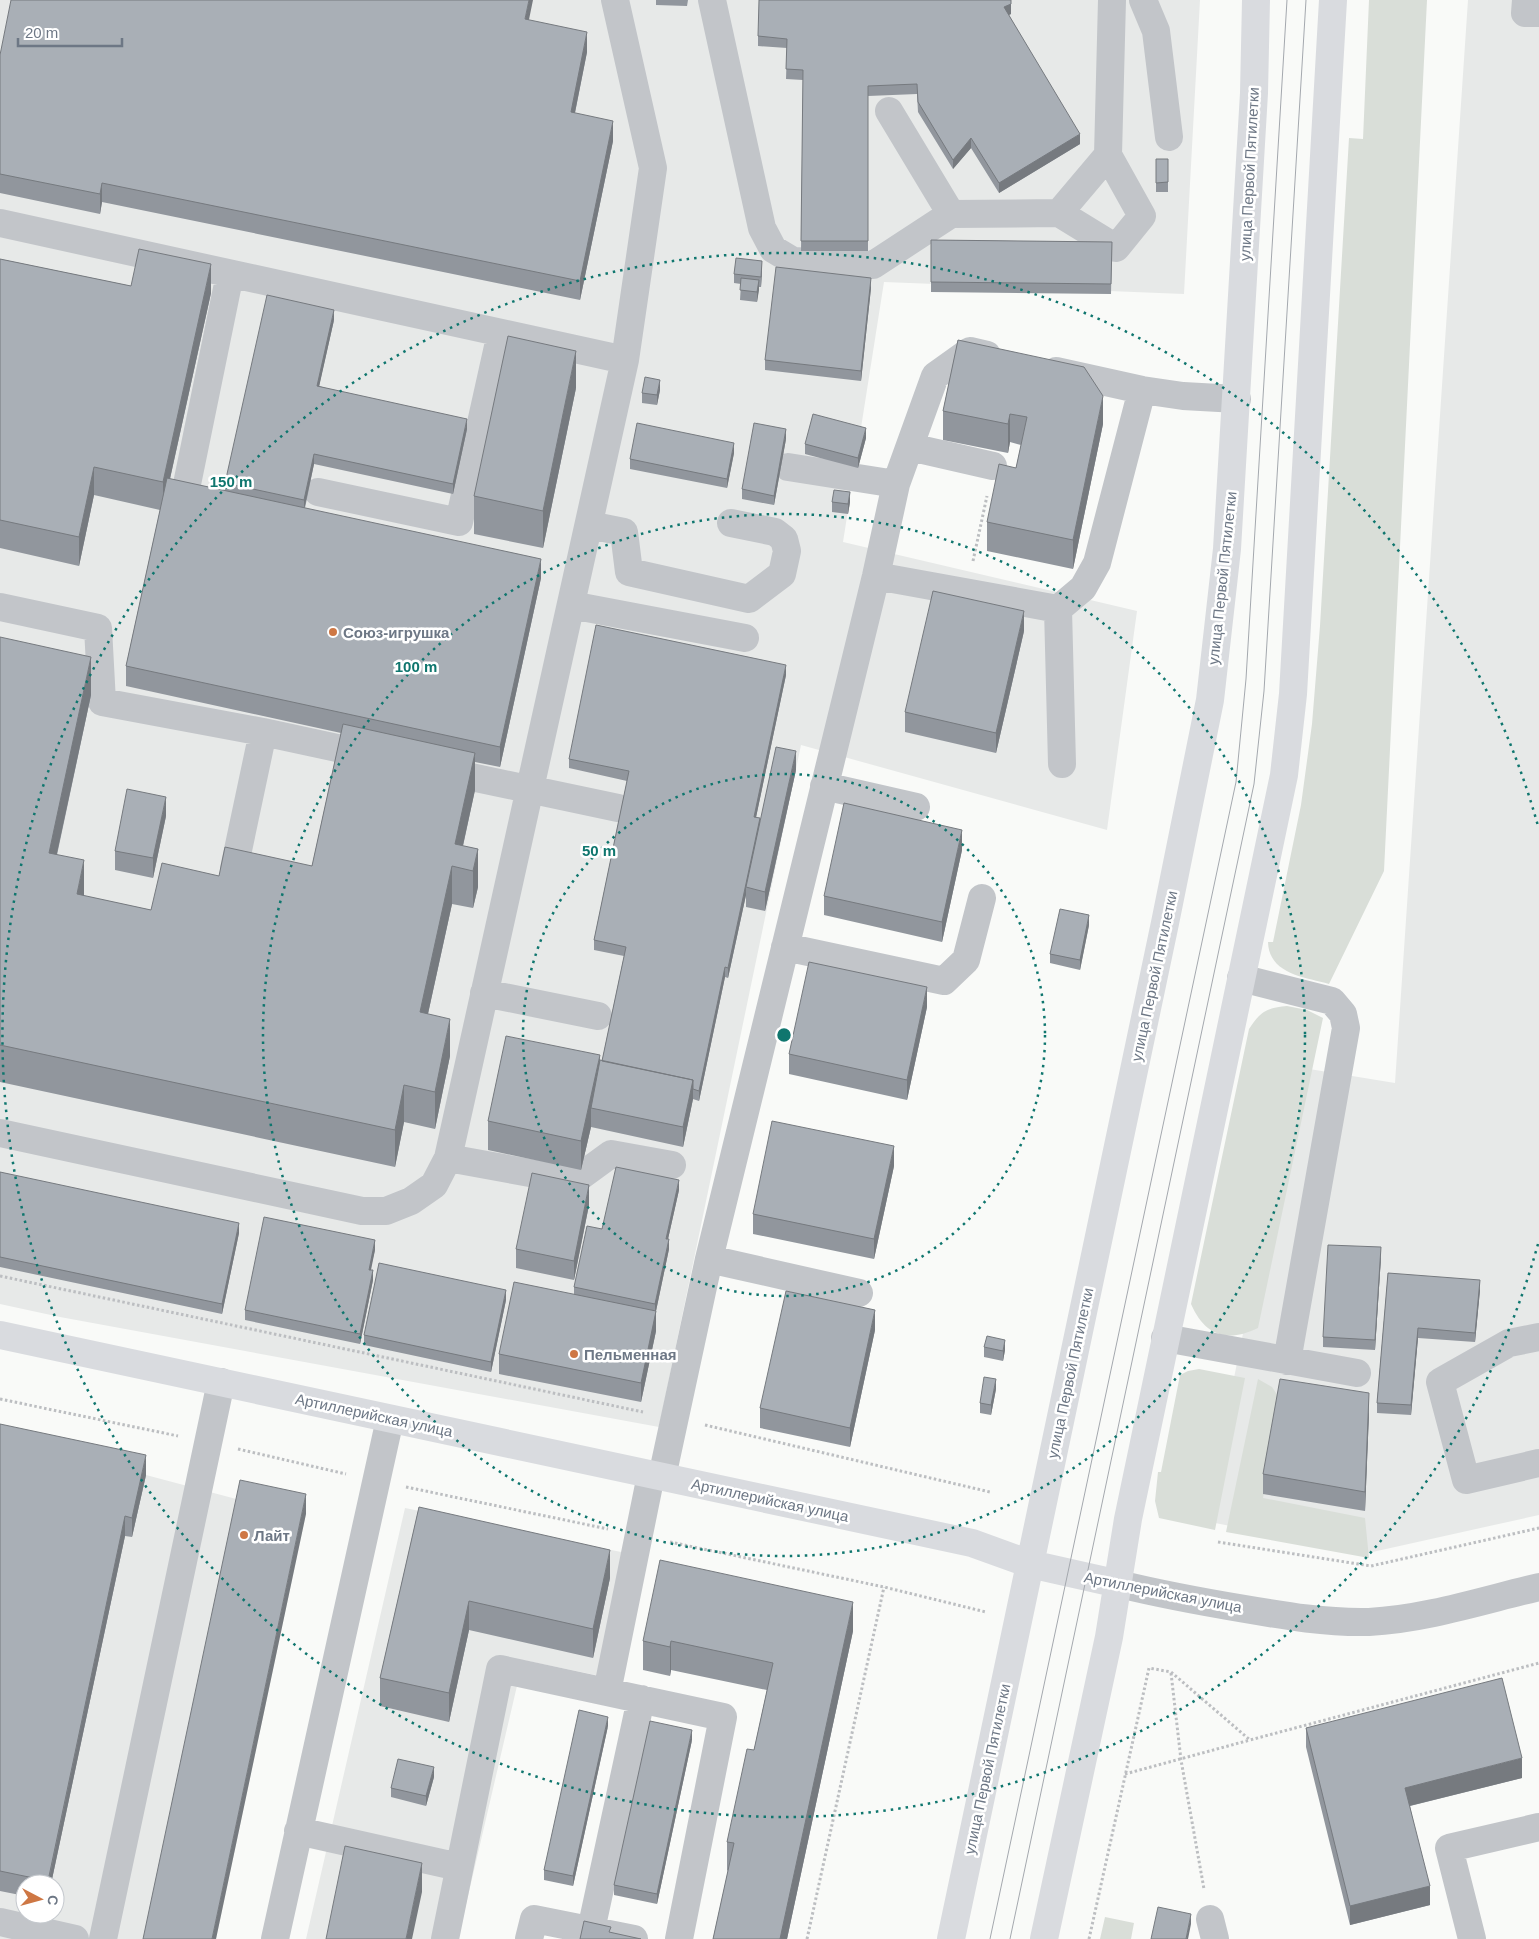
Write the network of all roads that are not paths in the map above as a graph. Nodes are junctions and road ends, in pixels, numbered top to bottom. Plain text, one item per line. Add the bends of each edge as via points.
1 (615, 0) edge
2 (712, 0) edge
3 (1112, 0) edge
4 (1143, 0) edge
5 (1256, 0) edge
6 (1332, 0) edge
7 (1526, 0) edge
8 (1539, 13) edge
9 (889, 111) dead end
10 (1169, 137) dead end
11 (1108, 155) junction
12 (1059, 213) junction
13 (951, 214) junction
14 (0, 222) edge
15 (230, 274) junction
16 (501, 333) junction
17 (625, 360) junction
18 (1008, 360) edge
19 (1037, 366) edge
20 (1142, 390) junction
21 (1237, 399) junction
22 (910, 447) junction
23 (993, 466) road end
24 (788, 467) dead end
25 (896, 484) junction
26 (186, 489) edge
27 (318, 492) dead end
28 (731, 522) dead end
29 (589, 525) junction
30 (876, 576) junction
31 (571, 605) junction
32 (0, 607) edge
33 (1058, 609) junction
34 (745, 638) dead end
35 (263, 732) junction
36 (1062, 764) dead end
37 (824, 786) junction
38 (531, 790) junction
39 (916, 807) dead end
40 (618, 808) dead end
41 (234, 869) edge
42 (982, 898) dead end
43 (785, 946) junction
44 (1241, 978) junction
45 (484, 993) junction
46 (598, 1016) dead end
47 (0, 1133) edge
48 (448, 1158) junction
49 (672, 1166) dead end
50 (709, 1259) junction
51 (859, 1293) dead end
52 (0, 1336) edge
53 (1539, 1337) edge
54 (1165, 1338) junction
55 (1287, 1362) junction
56 (1357, 1373) dead end
57 (221, 1382) junction
58 (390, 1419) junction
59 (1539, 1463) edge
60 (657, 1476) junction
61 (1030, 1564) junction
62 (1119, 1584) junction
63 (1539, 1586) edge
64 (606, 1692) junction
65 (641, 1699) junction
66 (1539, 1827) edge
67 (298, 1831) junction
68 (459, 1867) junction
69 (0, 1922) edge
70 (591, 1930) junction
71 (75, 1939) edge
72 (103, 1939) edge
73 (275, 1939) edge
74 (445, 1939) edge
75 (528, 1939) edge
76 (634, 1939) edge
77 (679, 1939) edge
78 (951, 1939) edge
79 (1044, 1939) edge
80 (1472, 1939) edge

1 - 17 street via 654,168
2 - 13 street via 762,228 773,249 793,260 873,265
3 - 11 street
4 - 10 street via 1156,31
5 - 21 main road, улица Первой Пятилетки
6 - 44 main road via 1289,735 1276,814
7 - 8 street via 1525,13
9 - 13 street
11 - 12 street
11 - 12 street via 1142,216 1116,248
12 - 13 street
14 - 15 street
15 - 16 street
15 - 26 street
16 - 17 street
16 - 27 street via 459,522
17 - 29 street
18 - 22 street via 970,351 934,376
19 - 20 street
20 - 21 street
20 - 33 street via 1097,563 1083,588
21 - 61 main road, улица Первой Пятилетки via 1227,549 1210,700
22 - 23 street
22 - 25 street
24 - 25 street
25 - 30 street
28 - 29 street via 775,532 784,539 787,550 782,574 749,599 629,572 624,532
29 - 31 street
30 - 33 street
30 - 37 street
31 - 34 street
31 - 38 street
32 - 35 street via 98,628 102,702
33 - 36 street
35 - 38 street
35 - 41 street
37 - 39 street
37 - 43 street
38 - 40 street
38 - 45 street
42 - 43 street via 966,960 944,981
43 - 50 street
44 - 54 main road
44 - 55 street via 1332,1001 1342,1014 1346,1028
45 - 46 street
45 - 48 street
47 - 48 street via 362,1211 386,1211 411,1201 434,1185
48 - 49 street via 574,1181 611,1154
50 - 51 street
50 - 60 street via 674,1418
52 - 57 main road, Артиллерийская улица
53 - 59 street via 1509,1343 1440,1382 1466,1480
54 - 55 street
54 - 62 main road via 1128,1519
55 - 56 street
57 - 58 main road, Артиллерийская улица
57 - 72 street
58 - 60 main road, Артиллерийская улица
58 - 67 street
60 - 61 main road, Артиллерийская улица via 972,1544
60 - 64 street via 638,1536
61 - 62 main road, Артиллерийская улица
61 - 78 main road, улица Первой Пятилетки
62 - 63 street, Артиллерийская улица via 1289,1617 1343,1622 1404,1618
62 - 79 main road
64 - 65 street
64 - 68 street via 500,1669
65 - 70 street
65 - 77 street via 723,1717
66 - 80 street via 1449,1848
67 - 68 street
67 - 73 street
68 - 74 street
69 - 71 street
70 - 75 street via 534,1919
70 - 76 street

